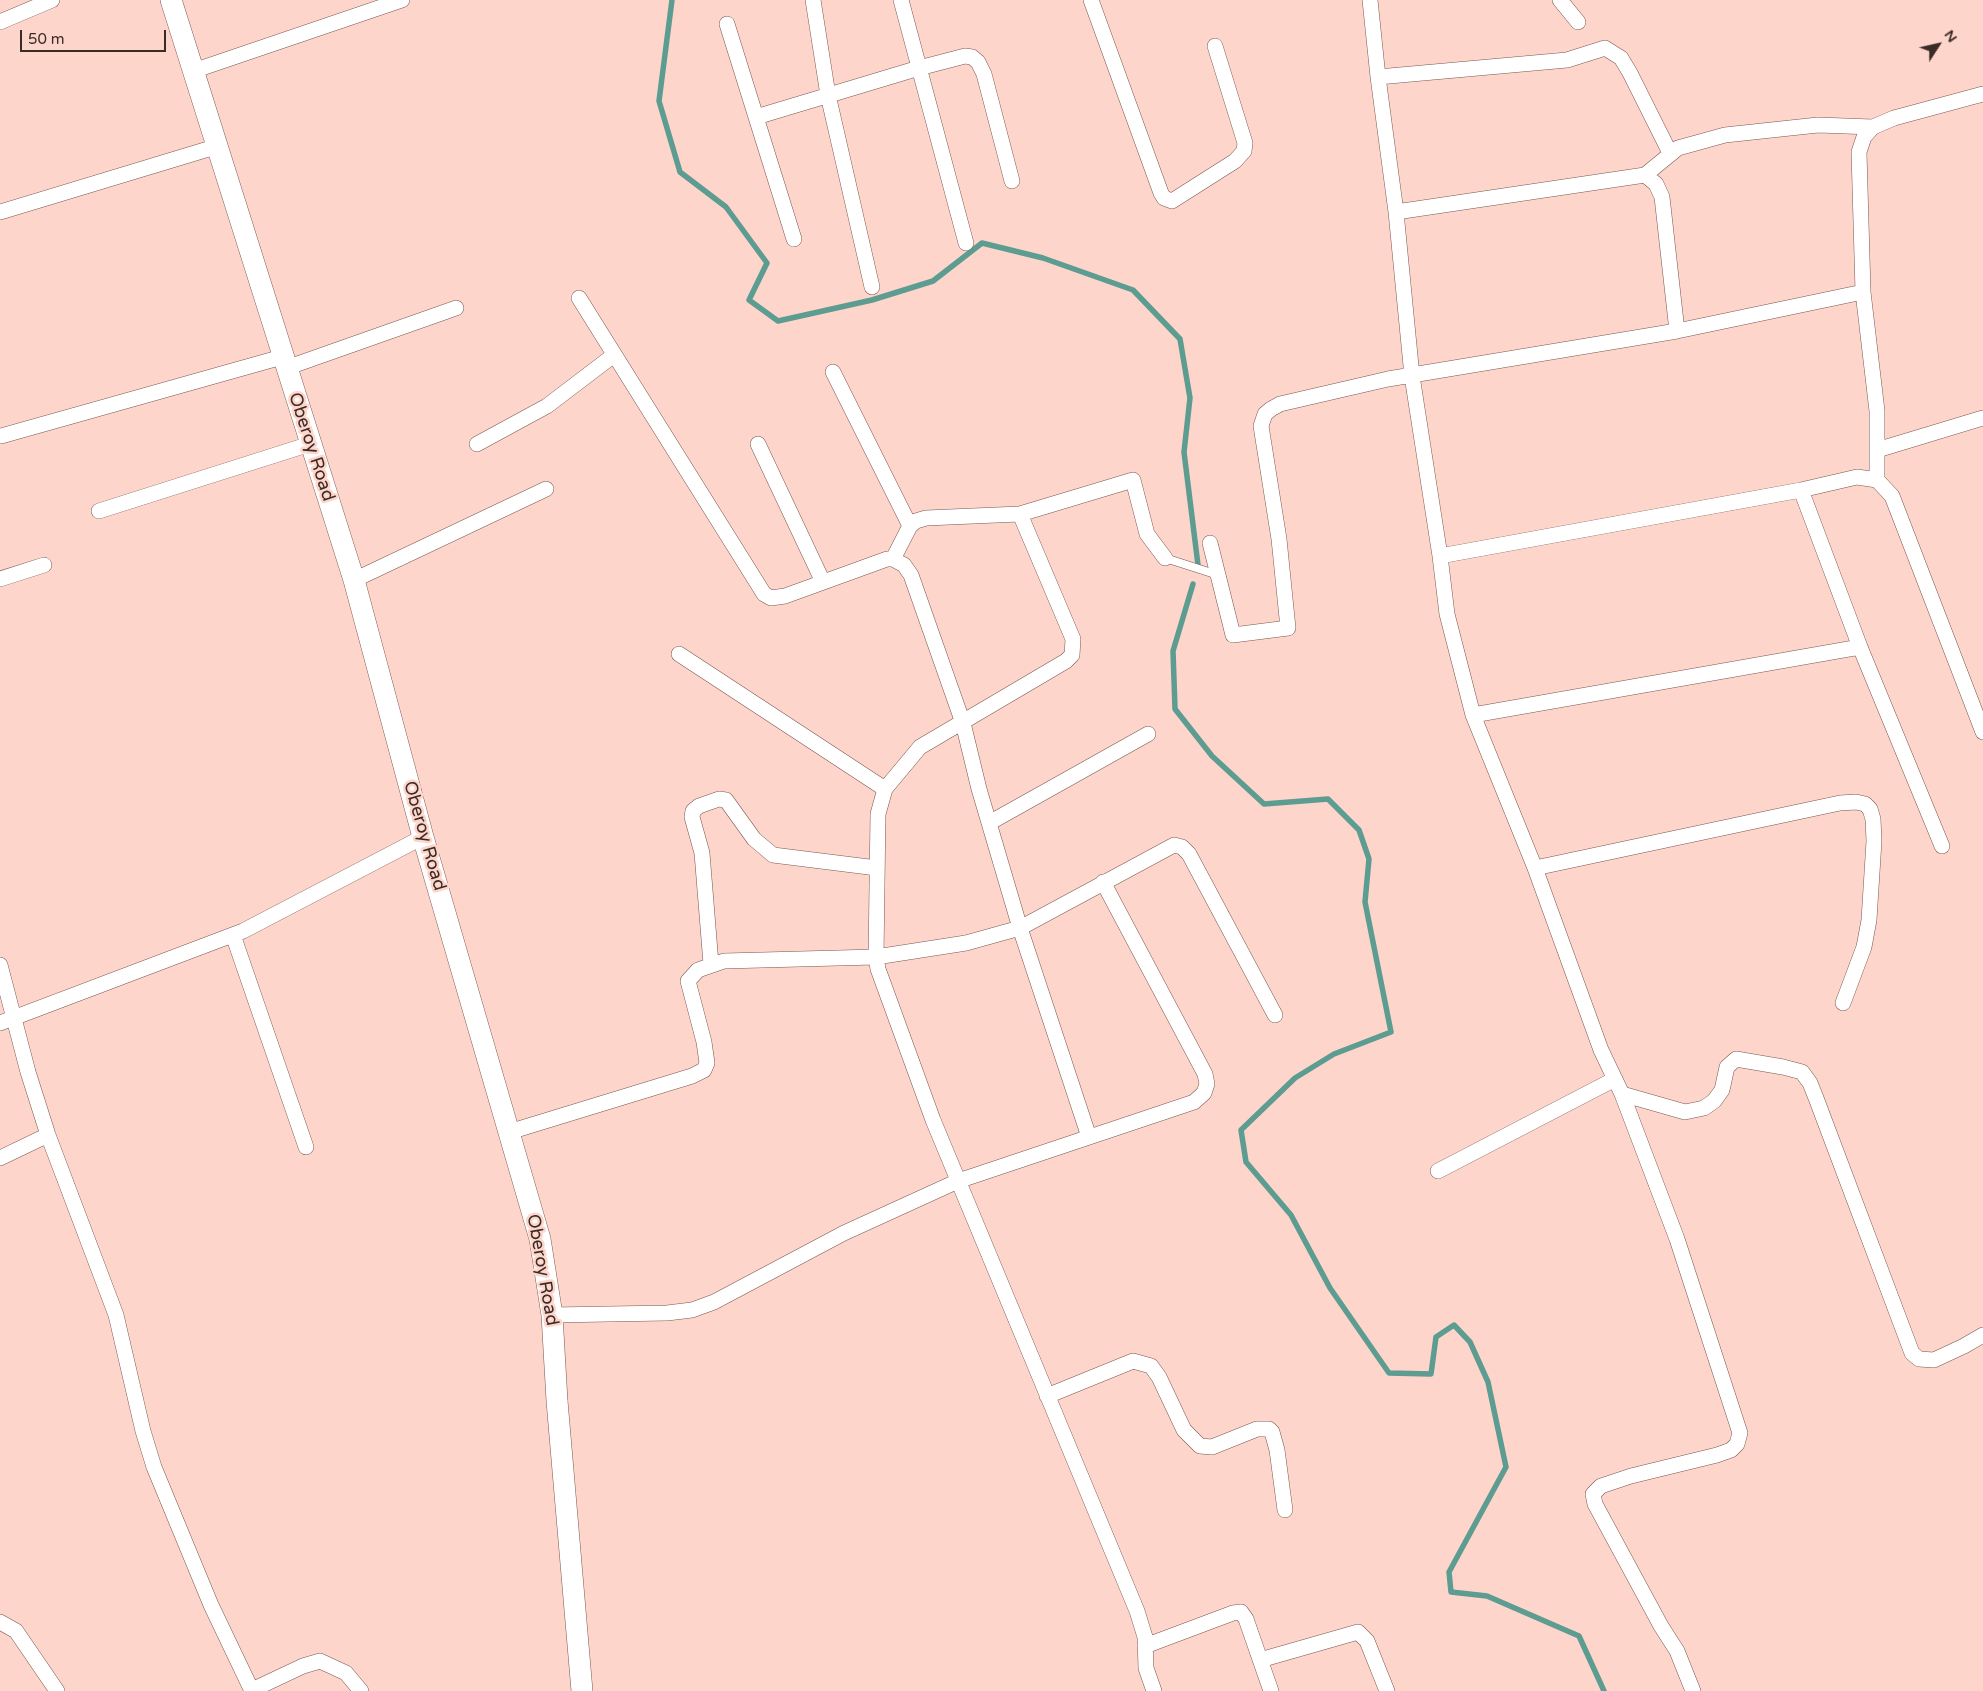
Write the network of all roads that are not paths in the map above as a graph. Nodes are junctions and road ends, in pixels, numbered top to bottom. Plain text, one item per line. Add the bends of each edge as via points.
1 (52, 0) edge
2 (171, 0) edge
3 (402, 0) edge
4 (813, 0) edge
5 (901, 0) edge
6 (1091, 0) edge
7 (1370, 0) edge
8 (1560, 0) edge
9 (0, 22) edge
10 (1578, 22) dead end
11 (727, 24) dead end
12 (1215, 46) dead end
13 (919, 68) junction
14 (193, 70) junction
15 (1378, 77) junction
16 (1983, 94) edge
17 (828, 95) junction
18 (756, 117) junction
19 (1873, 128) junction
20 (215, 147) junction
21 (1670, 153) junction
22 (1645, 175) junction
23 (1012, 181) dead end
24 (0, 212) edge
25 (1396, 212) junction
26 (794, 239) dead end
27 (966, 243) dead end
28 (872, 287) dead end
29 (1862, 292) junction
30 (579, 298) dead end
31 (456, 308) dead end
32 (1677, 331) junction
33 (614, 355) junction
34 (284, 362) junction
35 (833, 372) dead end
36 (1412, 376) junction
37 (1983, 418) edge
38 (1, 436) edge
39 (310, 444) junction
40 (477, 444) dead end
41 (758, 444) dead end
42 (1877, 450) junction
43 (1878, 480) junction
44 (546, 489) dead end
45 (1801, 490) junction
46 (99, 511) dead end
47 (1020, 514) junction
48 (910, 526) junction
49 (1210, 543) dead end
50 (1440, 556) junction
51 (1165, 558) joint
52 (894, 560) junction
53 (44, 564) dead end
54 (1218, 575) junction
55 (0, 579) edge
56 (354, 580) junction
57 (823, 582) junction
58 (1860, 647) junction
59 (679, 654) dead end
60 (1473, 714) junction
61 (963, 723) junction
62 (1983, 732) edge
63 (1148, 734) dead end
64 (885, 789) junction
65 (989, 823) junction
66 (423, 837) junction
67 (1942, 846) dead end
68 (877, 868) junction
69 (1535, 868) junction
70 (1103, 882) junction
71 (1020, 928) junction
72 (233, 935) junction
73 (876, 957) junction
74 (711, 964) junction
75 (0, 965) edge
76 (1844, 1003) dead end
77 (1275, 1015) dead end
78 (7, 1021) edge
79 (1614, 1079) junction
80 (1622, 1094) junction
81 (509, 1132) junction
82 (48, 1135) junction
83 (1089, 1137) junction
84 (306, 1147) dead end
85 (0, 1158) edge
86 (1438, 1171) dead end
87 (958, 1181) junction
88 (552, 1315) junction
89 (1983, 1335) edge
90 (1047, 1396) junction
91 (1284, 1510) dead end
92 (0, 1622) edge
93 (1145, 1646) junction
94 (1260, 1660) junction
95 (252, 1690) edge
96 (57, 1691) edge
97 (361, 1691) edge
98 (582, 1691) edge
99 (1154, 1691) edge
100 (1271, 1691) edge
101 (1387, 1691) edge
102 (1693, 1691) edge

1 - 9 street
2 - 14 street, Oberoy Road
3 - 14 street
4 - 17 street
5 - 13 street
6 - 12 street via 1161,193 1172,201 1235,161 1244,151 1245,143
7 - 15 street
8 - 10 street
11 - 18 street
13 - 17 street
13 - 23 street via 965,56 978,62
13 - 27 street
14 - 20 street, Oberoy Road
15 - 21 street via 1566,60 1605,48 1621,58 1626,66
15 - 25 street
16 - 19 street via 1894,118
17 - 18 street
17 - 28 street
18 - 26 street
19 - 21 street via 1818,125 1772,128 1725,135
19 - 29 street via 1864,138 1859,152
20 - 24 street
20 - 34 street, Oberoy Road
21 - 22 street
22 - 25 street
22 - 32 street via 1656,184 1662,197
25 - 36 street
29 - 32 street
29 - 42 street via 1877,412
30 - 33 street
31 - 34 street
32 - 36 street
33 - 40 street via 547,406
33 - 57 street via 764,594 770,598 784,596
34 - 38 street
34 - 39 street, Oberoy Road
35 - 48 street
36 - 50 street
36 - 54 street via 1280,404 1265,414 1262,426 1288,628 1233,635
37 - 42 street
39 - 46 street
39 - 56 street, Oberoy Road
41 - 57 street
42 - 43 street
43 - 45 street via 1857,477
43 - 62 street via 1892,496
44 - 56 street
45 - 50 street
45 - 58 street
47 - 48 street via 926,518
47 - 51 street via 1133,480 1147,534
47 - 61 street via 1073,639 1072,655
48 - 52 street
49 - 54 street
50 - 60 street via 1447,614
51 - 54 lane
52 - 57 street via 887,559
52 - 61 street via 911,575
53 - 55 street
56 - 66 street, Oberoy Road
58 - 60 street
58 - 67 street
59 - 64 street
60 - 69 street
61 - 64 street via 920,747
61 - 65 street
63 - 65 street
64 - 68 street via 878,814
65 - 71 street
66 - 72 street
66 - 81 street, Oberoy Road
68 - 73 street
68 - 74 street via 773,855 754,839 726,800 699,806 692,817 702,853
69 - 76 street via 1840,804 1864,804 1870,809 1874,834 1869,920 1864,947
69 - 79 street
70 - 71 street
70 - 77 street via 1162,850 1174,845 1182,847 1189,854
70 - 83 street via 1205,1074 1207,1084 1204,1093 1194,1102
71 - 73 street via 966,943
71 - 83 street
72 - 78 street
72 - 84 street
73 - 74 street
73 - 87 street
74 - 81 street via 698,970 688,981 704,1042 707,1064 704,1070
75 - 78 street
78 - 82 street via 28,1072
79 - 80 street
79 - 86 street
80 - 89 street via 1685,1112 1704,1108 1714,1101 1722,1090 1727,1067 1736,1059 1802,1072 1816,1098 1912,1353 1919,1359 1934,1360
80 - 102 street via 1677,1239 1740,1433 1737,1444 1724,1453 1631,1476 1601,1486 1593,1494 1595,1504 1677,1651
81 - 88 street, Oberoy Road via 540,1239
82 - 85 street
82 - 95 street via 116,1315 154,1467 211,1604
83 - 87 street
87 - 88 street via 844,1233 714,1302 692,1310
87 - 90 street
88 - 98 street, Oberoy Road
90 - 91 street via 1132,1361 1151,1366 1160,1377 1184,1430 1200,1446 1212,1447 1257,1429 1272,1432
90 - 93 street via 1143,1626
92 - 96 street via 16,1631
93 - 94 street via 1241,1612
93 - 99 street via 1146,1668
94 - 100 street
94 - 101 street via 1358,1632 1369,1646
95 - 97 street via 320,1661 346,1673

